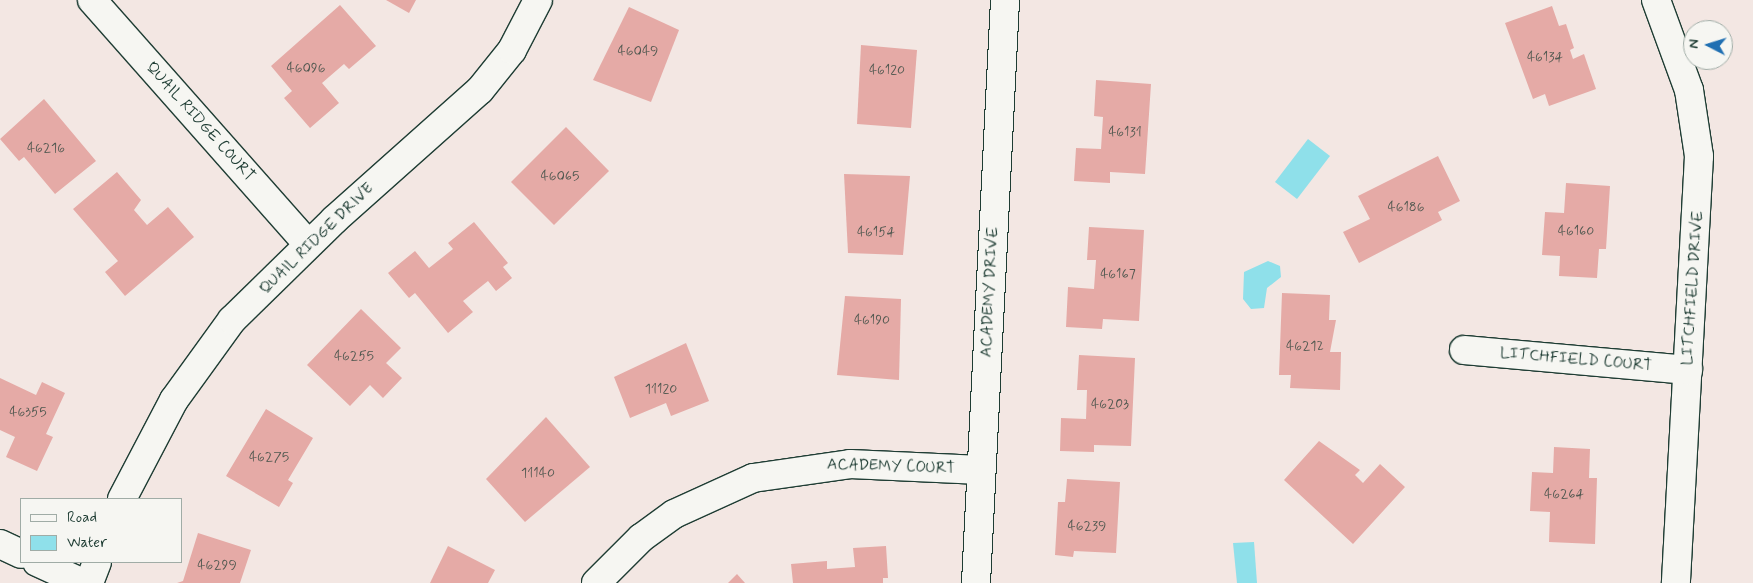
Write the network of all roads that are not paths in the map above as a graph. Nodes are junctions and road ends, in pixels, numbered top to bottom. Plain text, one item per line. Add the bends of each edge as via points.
1 (92, 0) edge
2 (538, 0) edge
3 (1004, 0) edge
4 (1656, 0) edge
5 (308, 244) junction
6 (1464, 350) dead end
7 (1688, 370) junction
8 (981, 470) junction
9 (122, 498) edge
10 (0, 544) edge
11 (20, 554) edge
12 (39, 563) edge
13 (97, 563) edge
14 (83, 583) edge
15 (89, 583) edge
16 (596, 583) edge
17 (976, 583) edge
18 (1676, 583) edge

1 - 5 street, QUAIL RIDGE COURT
2 - 5 street, QUAIL RIDGE DRIVE via 512,50 480,90
3 - 8 street, ACADEMY DRIVE
4 - 7 street, LITCHFIELD DRIVE via 1689,90 1699,156
5 - 9 street, QUAIL RIDGE DRIVE via 232,320 202,359 149,442
6 - 7 street, LITCHFIELD COURT
7 - 18 street, LITCHFIELD DRIVE
8 - 16 street, ACADEMY COURT via 850,464 753,478 674,514 641,538
8 - 17 street, ACADEMY DRIVE
10 - 11 street
12 - 14 street
13 - 15 street

